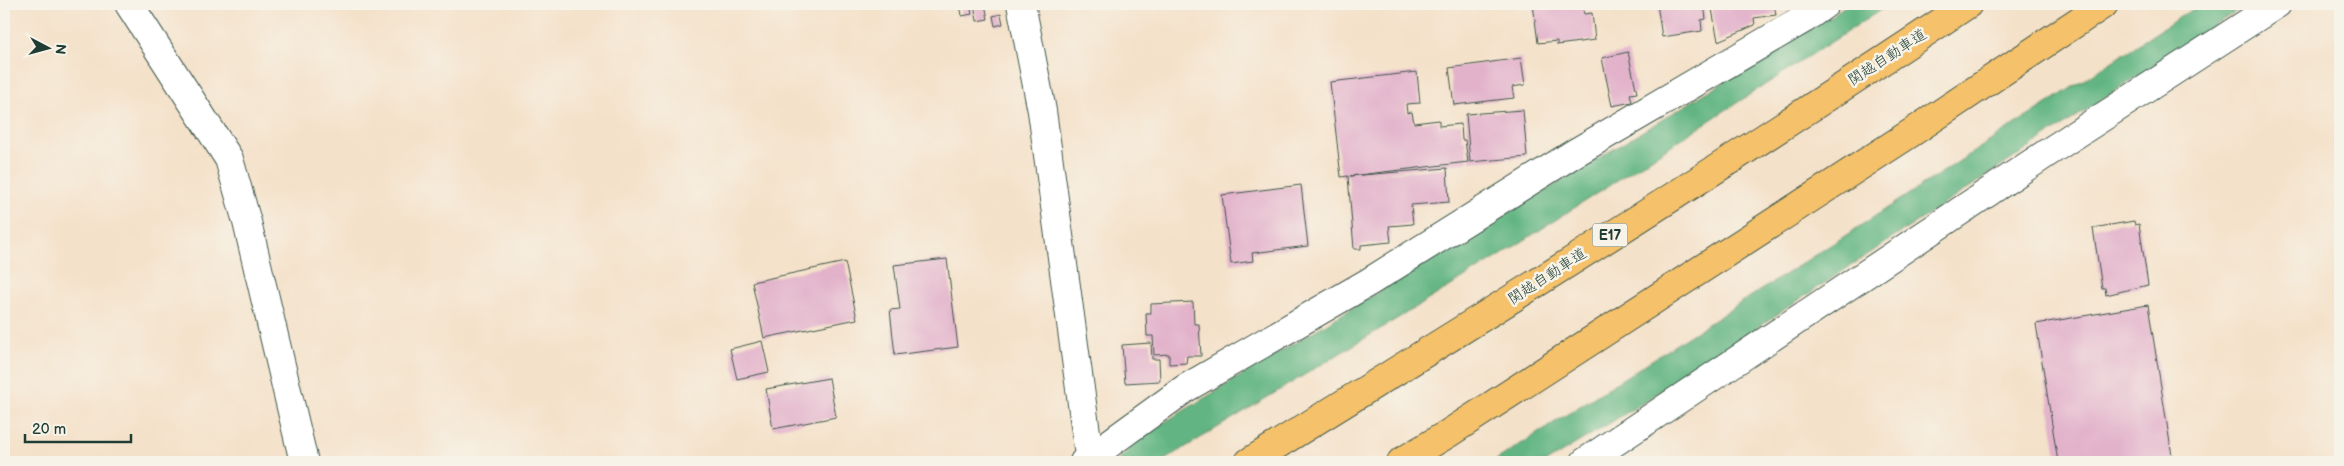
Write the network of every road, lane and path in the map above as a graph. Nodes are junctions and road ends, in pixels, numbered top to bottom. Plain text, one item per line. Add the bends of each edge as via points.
1 (129, 4) edge
2 (1021, 4) edge
3 (1825, 4) edge
4 (1968, 4) edge
5 (2104, 4) edge
6 (2277, 4) edge
7 (1088, 461) edge
8 (304, 462) edge
9 (1249, 462) edge
10 (1401, 462) edge
11 (1584, 462) edge

1 - 8 street via 229,158
2 - 7 street via 1042,111
3 - 7 street via 1572,154 1368,282 1186,388
4 - 9 highway, 関越自動車道 / E17 via 1415,360
5 - 10 highway via 1914,131
6 - 11 street via 2047,153

